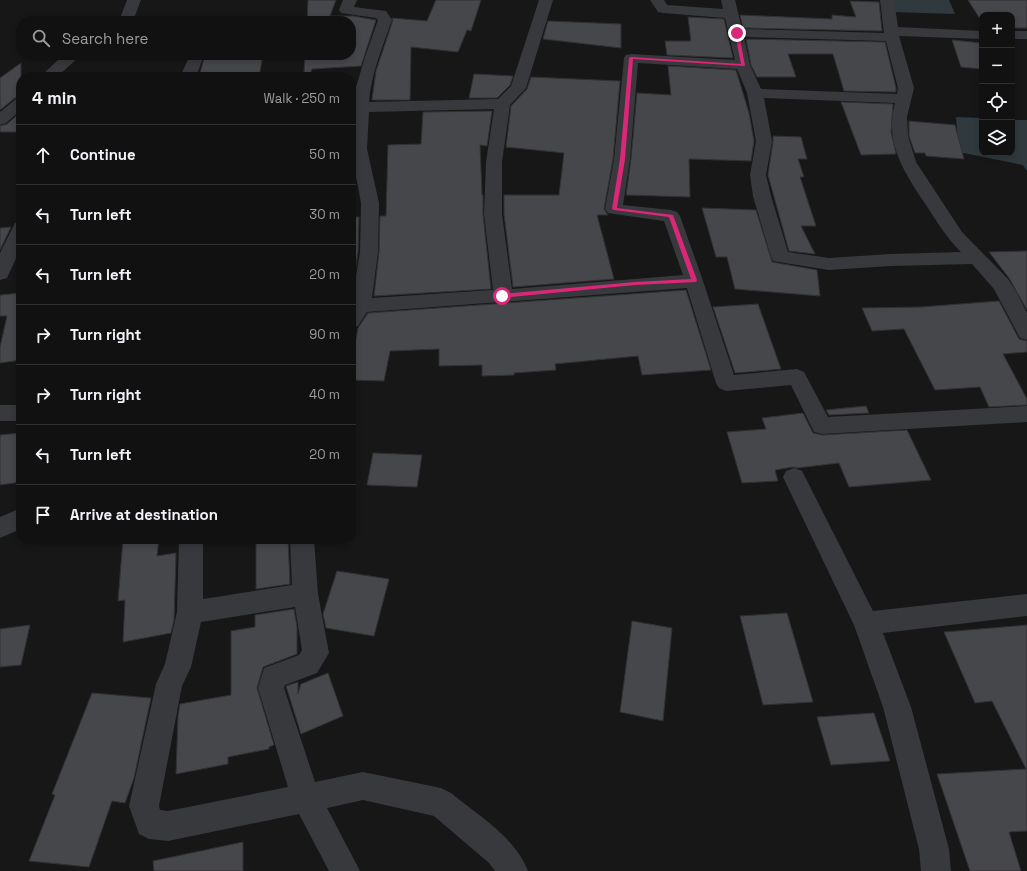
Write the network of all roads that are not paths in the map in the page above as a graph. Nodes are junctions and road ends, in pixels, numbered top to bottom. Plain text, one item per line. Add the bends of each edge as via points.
1 (134, 0) edge
2 (350, 0) edge
3 (546, 0) edge
4 (657, 0) edge
5 (887, 0) edge
6 (730, 7) edge
7 (128, 16) edge
8 (737, 33) junction
9 (892, 34) junction
10 (979, 35) edge
11 (1015, 35) edge
12 (1027, 35) edge
13 (66, 60) edge
14 (195, 60) edge
15 (743, 65) junction
16 (53, 72) edge
17 (190, 72) edge
18 (755, 93) junction
19 (903, 99) junction
20 (502, 104) junction
21 (16, 106) edge
22 (361, 107) junction
23 (0, 120) edge
24 (357, 162) edge
25 (16, 238) edge
26 (977, 258) junction
27 (0, 274) edge
28 (694, 280) junction
29 (502, 296) junction
30 (356, 313) edge
31 (1027, 333) edge
32 (0, 413) edge
33 (16, 413) edge
34 (1027, 414) edge
35 (794, 477) dead end
36 (16, 520) edge
37 (0, 528) edge
38 (191, 544) edge
39 (302, 544) edge
40 (305, 594) junction
41 (1027, 605) edge
42 (190, 612) junction
43 (866, 624) junction
44 (306, 798) junction
45 (345, 871) edge
46 (513, 871) edge
47 (936, 871) edge

1 - 7 street
2 - 22 street via 346,10 381,14 385,20 370,64
3 - 20 street via 518,88
4 - 6 street via 662,9
5 - 9 street
6 - 8 street
8 - 9 street
8 - 15 street
9 - 10 street
9 - 19 street via 906,88
11 - 12 street
13 - 16 street
14 - 17 street
15 - 18 street
15 - 28 street via 631,58 622,159 614,209 672,216
18 - 19 street
18 - 26 street via 764,140 758,175 780,257 829,264
19 - 26 street via 899,117 900,136 908,162 956,236
20 - 22 street
20 - 29 street via 494,162 493,214
21 - 23 street
22 - 24 street
24 - 30 street via 370,203 369,252
25 - 27 street
26 - 31 street via 1001,284
28 - 29 street
28 - 34 street via 726,383 798,377 822,426
29 - 30 street via 422,300
32 - 33 street
35 - 43 street
36 - 37 street
38 - 42 street
39 - 40 street
40 - 42 street
40 - 44 street via 316,653 308,664 273,677 271,688
41 - 43 street
42 - 44 street via 178,667 169,684 144,806 149,824 168,826
43 - 47 street via 897,707 934,849
44 - 45 street
44 - 46 street via 363,786 441,802 500,852

